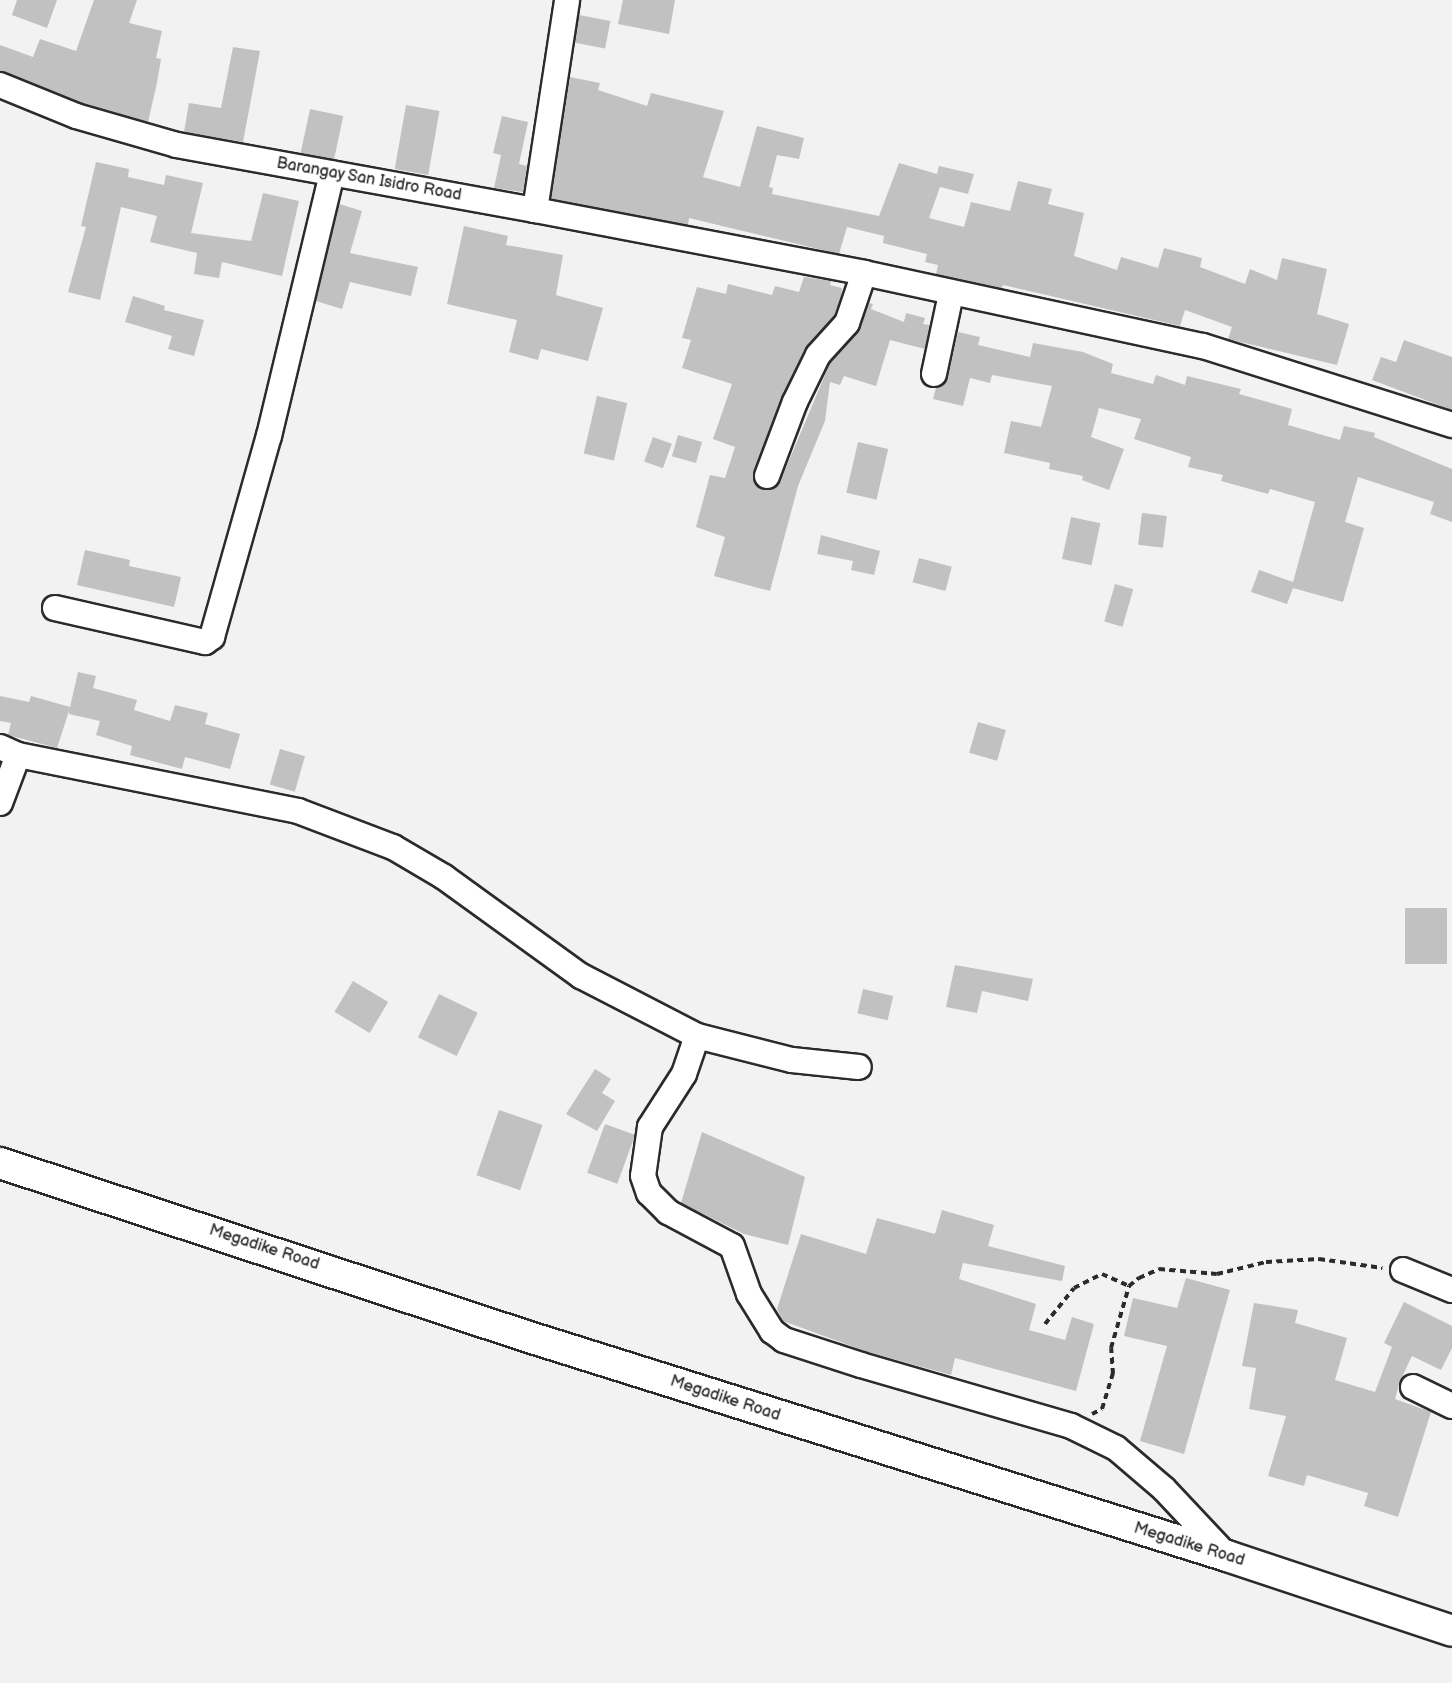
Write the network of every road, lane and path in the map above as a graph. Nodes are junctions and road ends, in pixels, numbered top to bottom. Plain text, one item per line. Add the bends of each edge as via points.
1 (567, 0) edge
2 (0, 85) edge
3 (332, 173) junction
4 (535, 210) junction
5 (864, 273) junction
6 (951, 294) junction
7 (934, 374) dead end
8 (1452, 425) edge
9 (767, 476) dead end
10 (55, 608) dead end
11 (9, 751) edge
12 (0, 803) edge
13 (697, 1036) junction
14 (859, 1067) dead end
15 (0, 1162) edge
16 (1403, 1270) joint
17 (1129, 1286) junction
18 (1452, 1290) edge
19 (1045, 1324) dead end
20 (1413, 1387) dead end
21 (1452, 1406) edge
22 (1071, 1426) junction
23 (1227, 1556) junction
24 (1452, 1631) edge

1 - 4 street
2 - 3 street, Barangay San Isidro Road via 76,116 177,145
3 - 4 street, Barangay San Isidro Road
3 - 10 street via 269,436 212,637 205,642
4 - 5 street, Barangay San Isidro Road
5 - 6 street, Barangay San Isidro Road
5 - 9 street via 847,323 818,355 795,402
6 - 7 street
6 - 8 street, Barangay San Isidro Road via 1203,346
11 - 12 street
11 - 13 street via 298,811 393,847 444,877 581,976
13 - 14 street via 792,1060
13 - 22 street via 684,1074 650,1127 643,1176 648,1193 668,1212 732,1246 748,1294 772,1331 784,1340 861,1365
15 - 23 main road, Megadike Road via 529,1337
16 - 17 path via 1319,1260 1266,1262 1217,1274 1159,1269
16 - 18 street
17 - 19 path via 1102,1274 1074,1288
17 - 22 path via 1111,1348 1113,1374 1102,1409
20 - 21 street
22 - 23 street via 1116,1448 1135,1463
23 - 24 main road, Megadike Road

